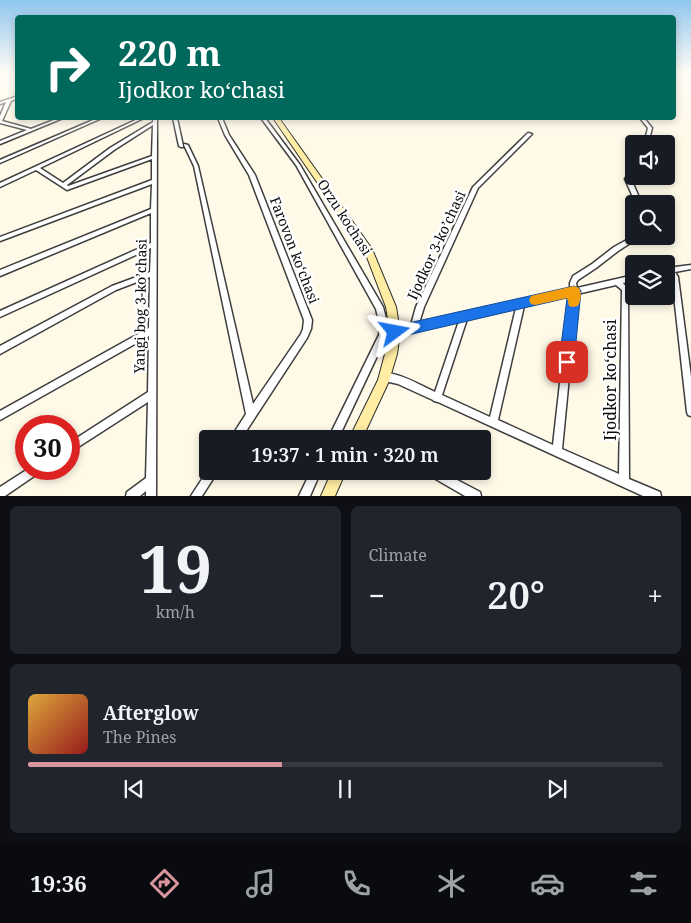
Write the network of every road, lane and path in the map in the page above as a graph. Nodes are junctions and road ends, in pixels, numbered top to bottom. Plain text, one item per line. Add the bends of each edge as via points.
1 (15, 98) edge
2 (9, 100) junction
3 (0, 103) edge
4 (0, 119) edge
5 (55, 120) edge
6 (95, 120) edge
7 (138, 120) edge
8 (155, 120) edge
9 (176, 120) edge
10 (221, 120) edge
11 (264, 120) edge
12 (277, 120) edge
13 (644, 120) edge
14 (30, 130) junction
15 (530, 134) dead end
16 (648, 135) edge
17 (0, 143) edge
18 (154, 157) junction
19 (0, 162) edge
20 (37, 168) junction
21 (154, 181) junction
22 (0, 185) edge
23 (64, 185) junction
24 (154, 210) junction
25 (0, 239) edge
26 (153, 244) junction
27 (625, 244) edge
28 (691, 267) edge
29 (683, 268) junction
30 (675, 270) edge
31 (691, 272) edge
32 (0, 273) edge
33 (154, 274) junction
34 (675, 277) edge
35 (625, 280) edge
36 (618, 282) junction
37 (574, 291) junction
38 (521, 303) junction
39 (0, 314) edge
40 (464, 317) junction
41 (414, 328) junction
42 (153, 330) junction
43 (395, 332) junction
44 (0, 350) edge
45 (384, 377) junction
46 (152, 395) junction
47 (436, 398) junction
48 (691, 412) edge
49 (0, 416) edge
50 (251, 416) junction
51 (493, 423) junction
52 (241, 430) edge
53 (338, 430) edge
54 (359, 430) edge
55 (80, 441) edge
56 (557, 450) junction
57 (21, 480) edge
58 (151, 480) junction
59 (207, 480) edge
60 (312, 480) edge
61 (335, 480) edge
62 (444, 480) edge
63 (624, 480) junction
64 (462, 492) edge
65 (0, 493) edge
66 (131, 496) edge
67 (151, 496) edge
68 (196, 496) edge
69 (304, 496) edge
70 (328, 496) edge
71 (476, 496) edge
72 (656, 496) edge

1 - 2 street
2 - 3 street
2 - 4 street
4 - 14 street
5 - 14 street
6 - 19 street
7 - 20 street
8 - 18 street, Yangi bog 3-koʼchasi
8 - 23 street
9 - 50 street via 196,166
10 - 50 street, Farovon koʻchasi via 252,176 308,320 304,336
11 - 53 street via 298,165 380,309 383,336
12 - 43 main road, Orzu kochasi via 369,251 391,307
13 - 16 street via 650,128
14 - 17 street
15 - 41 street, Ijodkor 3-koʼchasi via 476,187 420,307
18 - 21 street, Yangi bog 3-koʼchasi
18 - 23 street via 69,188
20 - 22 street
20 - 23 street
21 - 24 street, Yangi bog 3-koʼchasi
21 - 25 street
24 - 26 street, Yangi bog 3-koʼchasi
24 - 32 street
26 - 33 street, Yangi bog 3-koʼchasi
26 - 39 street
27 - 37 street via 575,278
28 - 29 street
29 - 30 street
29 - 31 street
33 - 42 street, Yangi bog 3-koʼchasi
33 - 44 street via 114,288
34 - 48 street
35 - 36 street
36 - 37 street
36 - 63 street, Ijodkor koʻchasi via 625,289
37 - 38 street
37 - 56 street
38 - 40 street
38 - 51 street
40 - 41 street
40 - 47 street
41 - 43 street
42 - 46 street, Yangi bog 3-koʼchasi
42 - 49 street
43 - 45 main road, Orzu kochasi
45 - 47 street via 399,380
45 - 54 main road, Orzu kochasi
46 - 55 street
46 - 58 street, Yangi bog 3-koʼchasi
47 - 51 street
50 - 52 street, Farovon koʻchasi
51 - 56 street
56 - 63 street
57 - 65 street
58 - 66 street
58 - 67 street, Yangi bog 3-koʼchasi
59 - 68 street
60 - 69 street
61 - 70 main road
62 - 64 street
63 - 72 street
64 - 71 street

